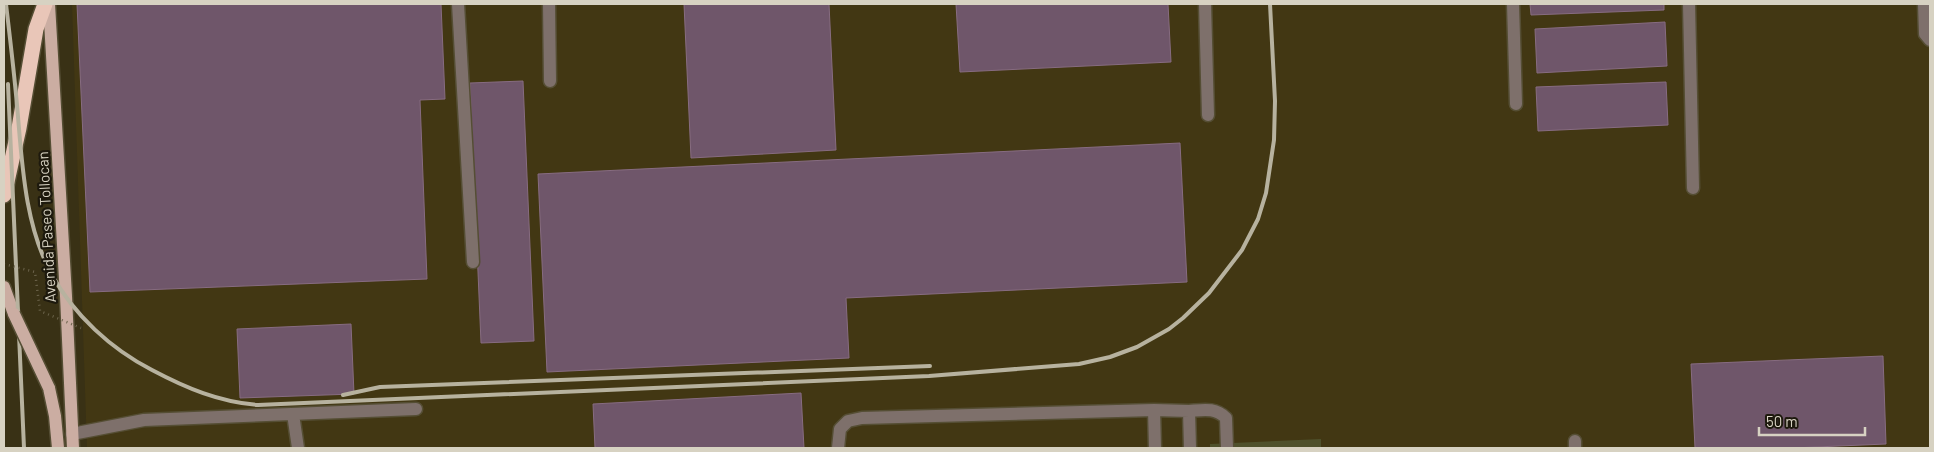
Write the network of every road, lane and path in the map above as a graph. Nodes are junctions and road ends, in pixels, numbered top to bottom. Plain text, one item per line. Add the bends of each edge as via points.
1 (45, 4) edge
2 (49, 4) edge
3 (458, 4) edge
4 (549, 4) edge
5 (1205, 4) edge
6 (1512, 4) edge
7 (1689, 4) edge
8 (1924, 4) edge
9 (1930, 40) edge
10 (550, 81) dead end
11 (1516, 104) dead end
12 (1208, 115) dead end
13 (1693, 188) dead end
14 (4, 194) edge
15 (473, 262) dead end
16 (4, 264) edge
17 (4, 287) edge
18 (81, 328) dead end
19 (416, 409) dead end
20 (1154, 410) junction
21 (1189, 411) junction
22 (293, 414) junction
23 (72, 434) junction
24 (58, 448) edge
25 (73, 448) edge
26 (298, 448) edge
27 (838, 448) edge
28 (1143, 448) edge
29 (1155, 448) edge
30 (1190, 448) edge
31 (1227, 448) edge

1 - 14 highway via 36,29
2 - 23 main road, Avenida Paseo Tollocan
3 - 15 lane
4 - 10 lane
5 - 12 lane
6 - 11 lane
7 - 13 lane
8 - 9 lane via 1924,27
16 - 18 path, bridge via 35,272 40,312
17 - 24 main road, bridge via 49,388
19 - 22 lane
20 - 21 lane
20 - 27 lane via 862,418 848,421 840,429
20 - 29 lane
21 - 30 lane
21 - 31 lane via 1209,409 1220,412 1226,418
22 - 23 lane via 144,420
22 - 26 lane
23 - 25 main road, Avenida Paseo Tollocan
28 - 29 lane

